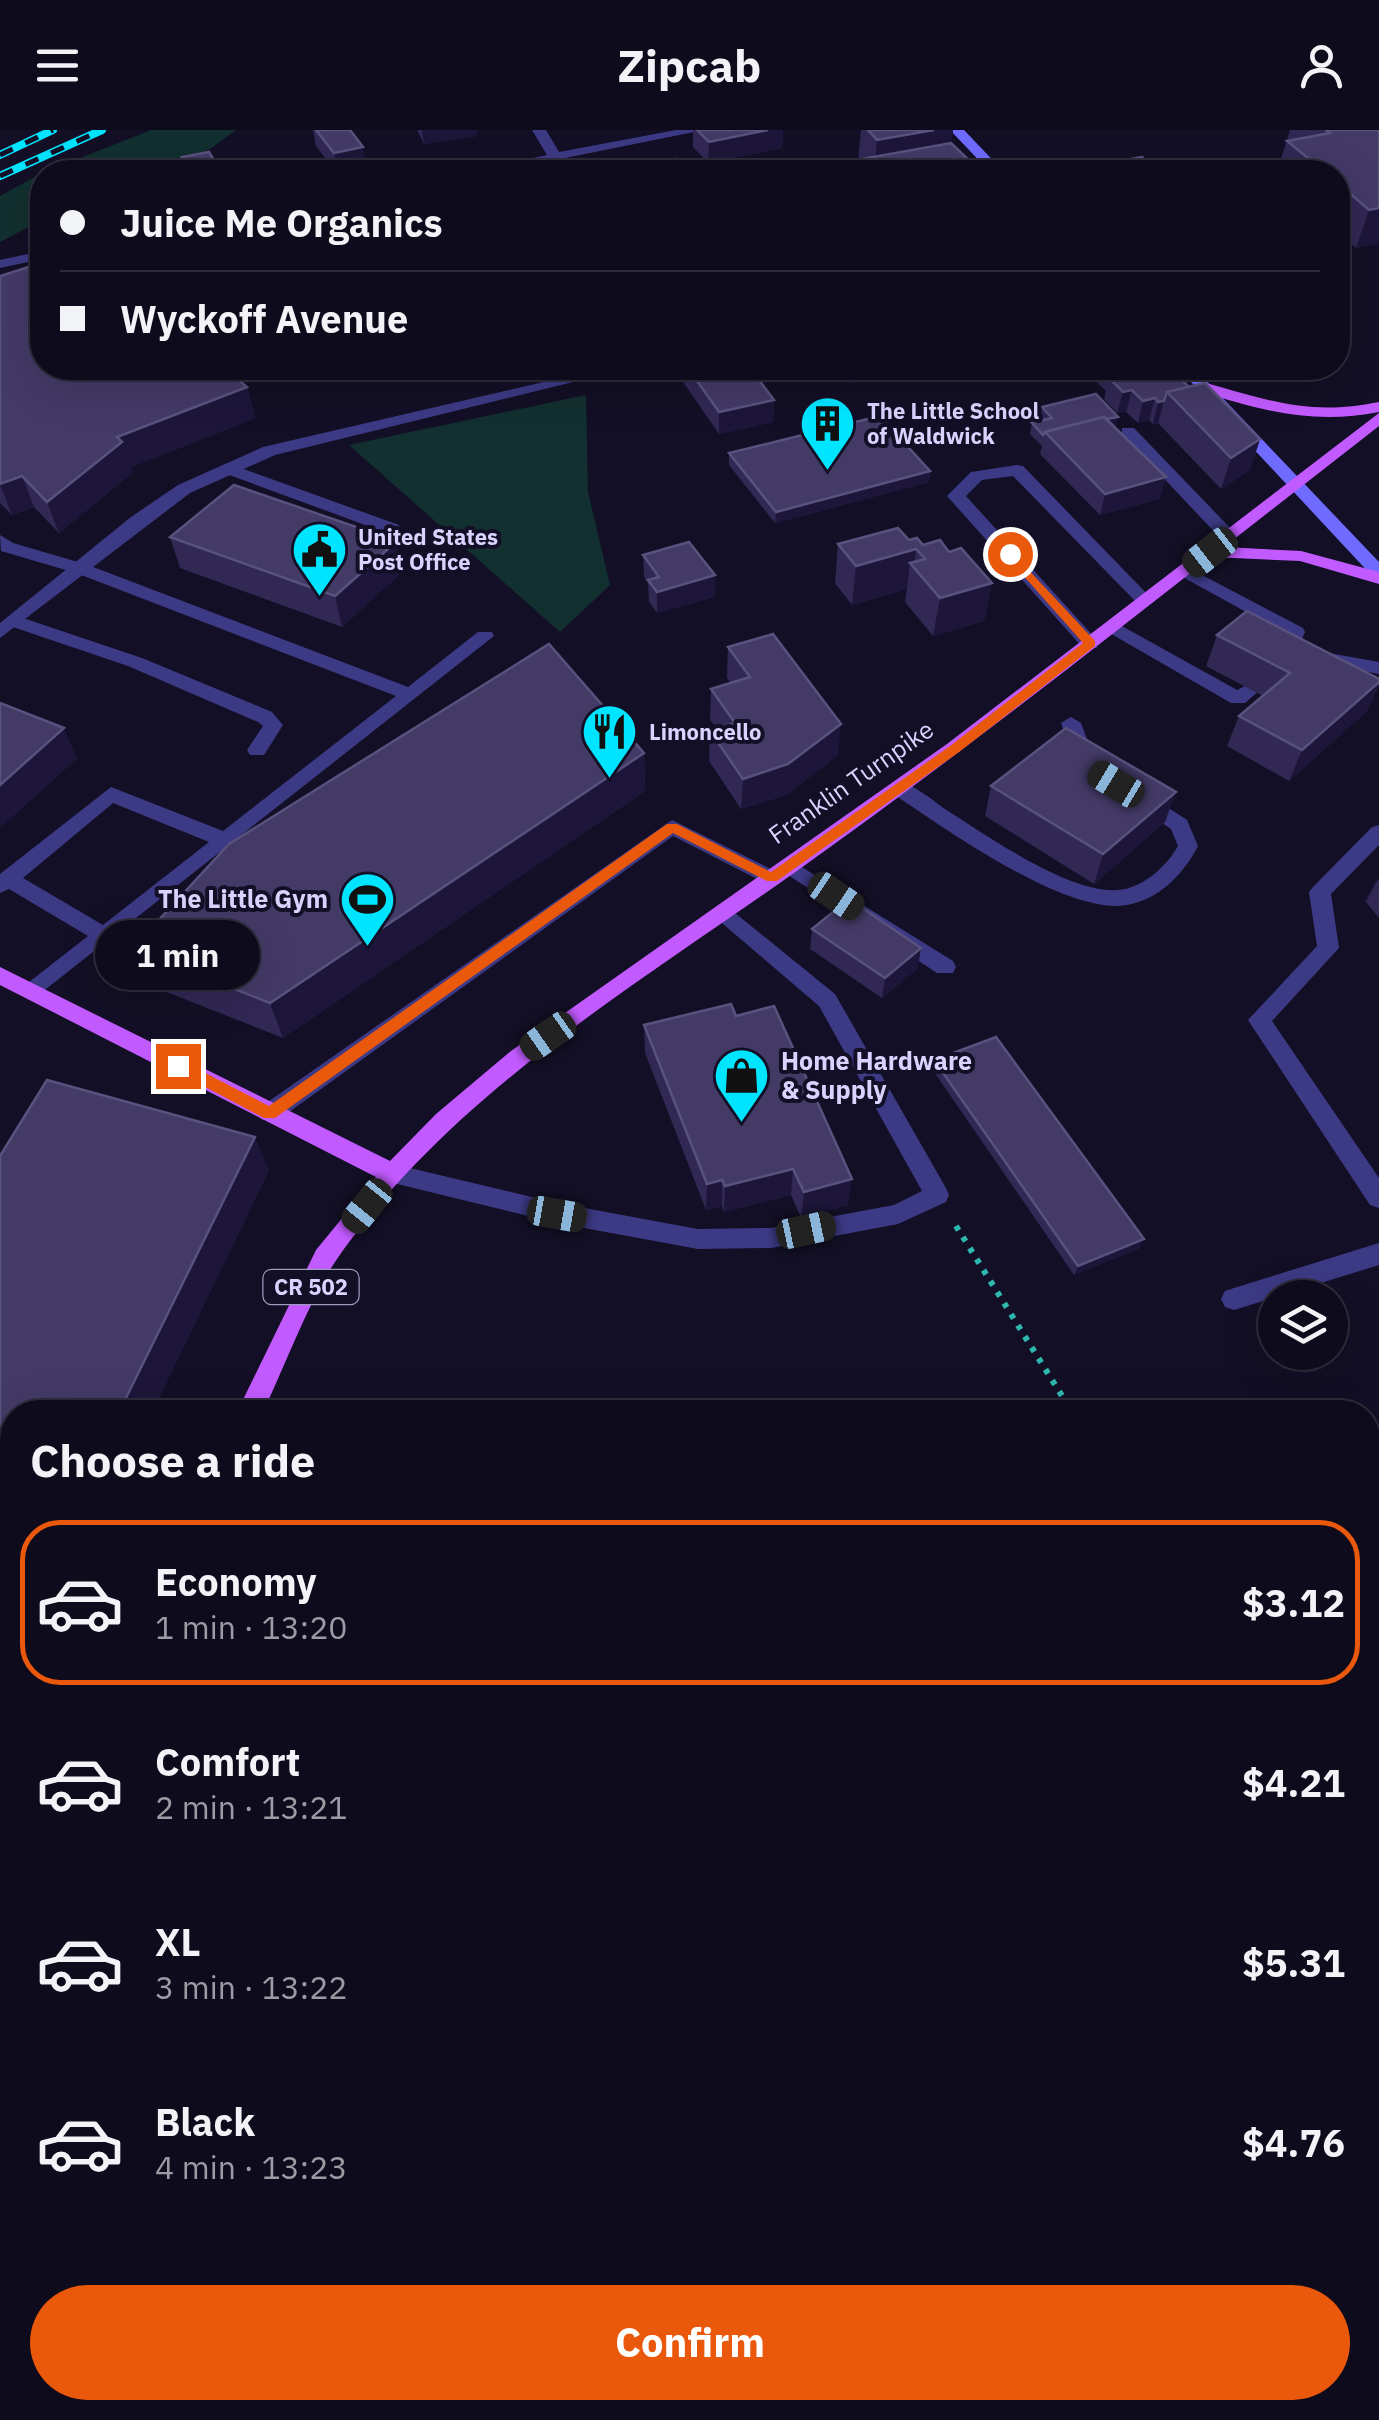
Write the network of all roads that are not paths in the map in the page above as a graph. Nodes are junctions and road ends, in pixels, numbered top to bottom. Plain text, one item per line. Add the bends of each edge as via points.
1 (539, 130) edge
2 (697, 130) edge
3 (957, 130) edge
4 (555, 158) junction
5 (544, 160) edge
6 (986, 160) edge
7 (30, 258) edge
8 (0, 264) edge
9 (571, 380) edge
10 (1198, 380) edge
11 (1206, 388) junction
12 (1379, 407) edge
13 (1379, 418) edge
14 (1128, 430) dead end
15 (227, 468) junction
16 (1298, 483) junction
17 (393, 529) dead end
18 (1230, 537) junction
19 (0, 540) edge
20 (1210, 552) junction
21 (82, 569) junction
22 (1185, 571) junction
23 (1379, 575) edge
24 (1146, 601) junction
25 (1112, 626) junction
26 (7, 627) edge
27 (485, 636) dead end
28 (1090, 644) junction
29 (1379, 668) edge
30 (1251, 690) edge
31 (410, 696) junction
32 (1071, 722) dead end
33 (257, 750) dead end
34 (899, 788) junction
35 (1379, 832) edge
36 (225, 840) junction
37 (781, 872) junction
38 (4, 882) edge
39 (724, 912) junction
40 (103, 934) junction
41 (945, 967) dead end
42 (0, 975) edge
43 (32, 992) junction
44 (270, 1114) junction
45 (393, 1174) junction
46 (1379, 1198) edge
47 (1379, 1254) edge
48 (1234, 1299) dead end
49 (256, 1400) edge

1 - 4 street
2 - 4 street
3 - 6 street
4 - 5 street
7 - 8 street
9 - 15 street via 269,451
10 - 11 street
11 - 12 main road via 1292,415 1325,417
11 - 16 street
13 - 16 main road, Franklin Turnpike
14 - 18 street
15 - 17 street
15 - 21 street via 184,488
16 - 18 main road, Franklin Turnpike
16 - 23 street
18 - 20 main road, Franklin Turnpike
19 - 21 street
20 - 22 main road, Franklin Turnpike
20 - 23 main road via 1301,556
21 - 26 street
21 - 31 street
22 - 24 main road, Franklin Turnpike
22 - 29 street via 1296,632 1285,659
24 - 25 main road, Franklin Turnpike
24 - 28 street via 1017,470 977,476 956,496
25 - 28 main road, Franklin Turnpike
25 - 30 street via 1238,698
26 - 33 street via 134,662 265,717 273,725
27 - 31 street
28 - 34 main road, Franklin Turnpike
31 - 36 street
32 - 34 street via 1082,760 1180,825 1188,846 1143,893 1112,899 1071,887
34 - 37 main road, Franklin Turnpike
35 - 46 street via 1320,892 1328,948 1259,1020
36 - 38 street via 111,794
36 - 40 street
37 - 39 main road, Franklin Turnpike
37 - 41 street
37 - 44 street via 672,827
38 - 40 street
39 - 45 main road, Franklin Turnpike via 519,1057
39 - 45 street via 827,1000 937,1195 898,1214 771,1238 698,1240
40 - 43 street
42 - 43 main road
43 - 44 main road
44 - 45 main road
45 - 49 main road, Franklin Turnpike / CR 502 via 325,1257
47 - 48 street

